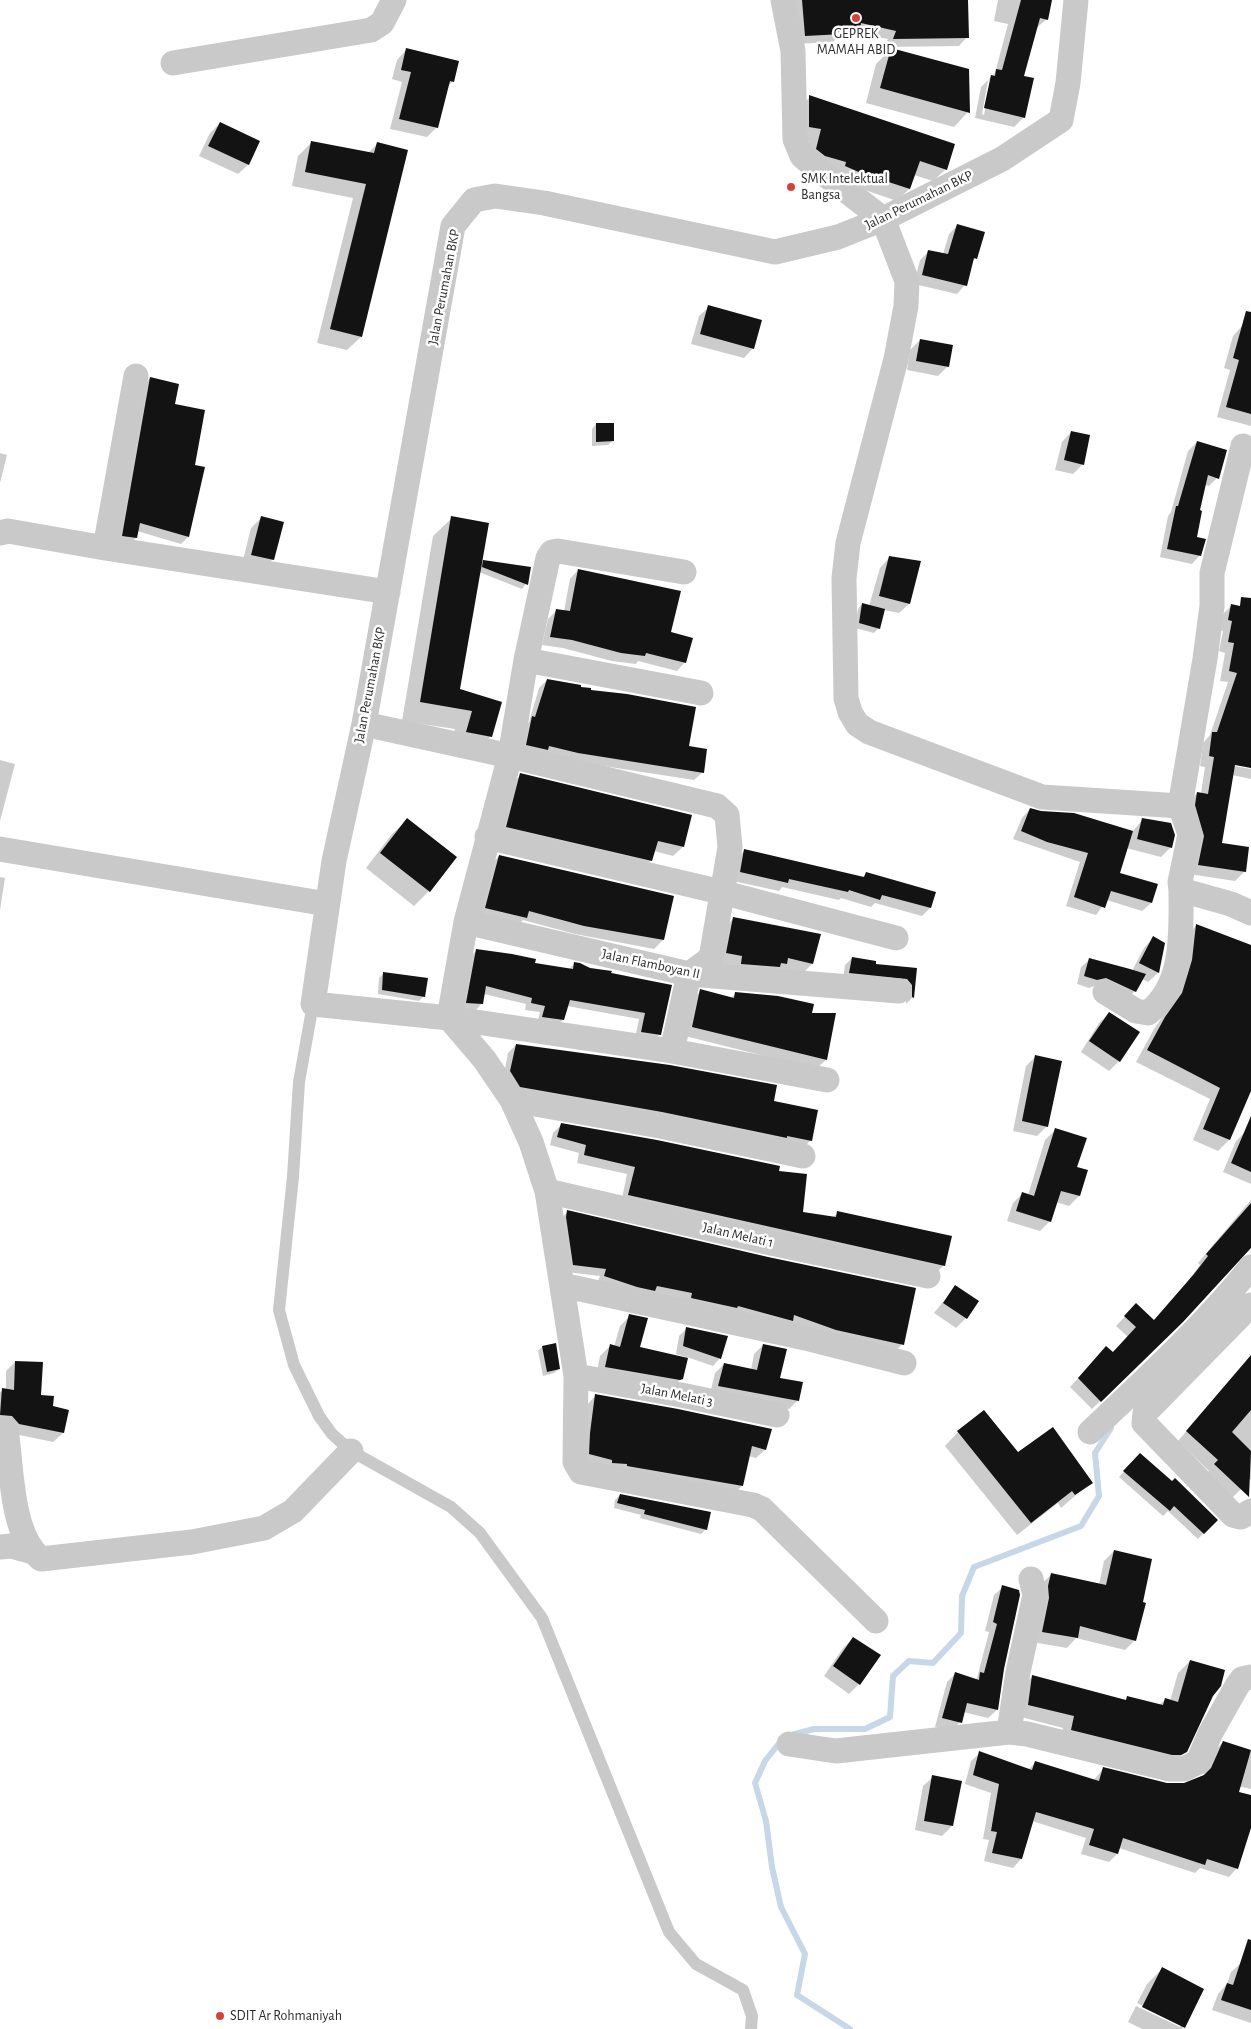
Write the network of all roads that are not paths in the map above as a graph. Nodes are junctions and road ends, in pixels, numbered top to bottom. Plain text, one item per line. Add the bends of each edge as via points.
1 (394, 0) edge
2 (783, 0) edge
3 (1076, 0) edge
4 (173, 63) dead end
5 (883, 219) junction
6 (136, 376) dead end
7 (1243, 446) dead end
8 (0, 533) edge
9 (105, 548) junction
10 (684, 572) dead end
11 (388, 592) junction
12 (526, 660) junction
13 (701, 693) dead end
14 (364, 724) junction
15 (510, 756) junction
16 (1180, 806) junction
17 (487, 837) junction
18 (0, 849) edge
19 (1182, 890) junction
20 (721, 892) junction
21 (328, 904) junction
22 (1251, 912) edge
23 (466, 922) junction
24 (896, 938) dead end
25 (690, 974) junction
26 (899, 991) dead end
27 (1105, 992) dead end
28 (313, 1004) junction
29 (449, 1018) junction
30 (672, 1051) junction
31 (827, 1080) dead end
32 (512, 1100) junction
33 (803, 1156) dead end
34 (548, 1191) junction
35 (1251, 1267) edge
36 (928, 1276) dead end
37 (562, 1285) junction
38 (1251, 1305) edge
39 (904, 1363) dead end
40 (576, 1376) junction
41 (777, 1415) dead end
42 (0, 1429) edge
43 (1090, 1432) dead end
44 (351, 1451) junction
45 (1251, 1511) edge
46 (0, 1547) edge
47 (33, 1552) junction
48 (1031, 1579) dead end
49 (876, 1620) dead end
50 (1251, 1677) edge
51 (1009, 1732) junction
52 (789, 1744) dead end
53 (751, 2029) edge

1 - 4 street via 382,23 370,30
2 - 5 street via 793,52 795,139 798,148 809,162
3 - 5 street, Jalan Perumahan BKP via 1061,120 1002,159
5 - 11 street, Jalan Perumahan BKP via 838,237 775,252 544,203 495,196 474,200 453,226
5 - 16 street via 907,281 906,306 896,359 848,543 843,620 846,698 850,712 857,724 869,732 1042,797
6 - 9 street
7 - 16 street via 1212,573 1212,606 1205,659
8 - 9 street via 8,530
9 - 11 street
10 - 12 street via 552,552
11 - 14 street, Jalan Perumahan BKP
12 - 13 street
12 - 15 street
14 - 15 street
14 - 21 street, Jalan Perumahan BKP
15 - 17 street
15 - 20 street via 717,806 727,815 730,847
16 - 19 street via 1190,834 1181,870
17 - 20 street
17 - 23 street
18 - 21 street
19 - 22 street
19 - 27 street via 1181,948 1170,983 1156,1007 1148,1013 1136,1011
20 - 24 street
20 - 25 street via 711,958
21 - 28 street, Jalan Perumahan BKP
23 - 25 street, Jalan Flamboyan II
23 - 29 street
25 - 26 street, Jalan Flamboyan II
25 - 30 street
28 - 29 street
28 - 44 lane via 299,1082 279,1310 294,1365 319,1416 332,1434
29 - 30 street
29 - 32 street via 484,1059
30 - 31 street
32 - 33 street
32 - 34 street
34 - 36 street, Jalan Melati 1
34 - 37 street
35 - 43 street via 1161,1365
37 - 39 street
37 - 40 street
38 - 45 street via 1144,1413 1144,1423 1233,1515 1241,1517
40 - 41 street, Jalan Melati 3
40 - 49 street via 575,1462 581,1472 762,1509
42 - 47 street via 6,1429 22,1532
44 - 47 street via 293,1511 264,1528 192,1542 41,1559
44 - 53 lane via 451,1506 480,1533 542,1618 669,1932 696,1964 743,1990 752,2016
46 - 47 street via 12,1546
48 - 51 street via 1035,1595
50 - 51 street via 1242,1679 1237,1686 1198,1762 1184,1769 1170,1769
51 - 52 street via 836,1751

